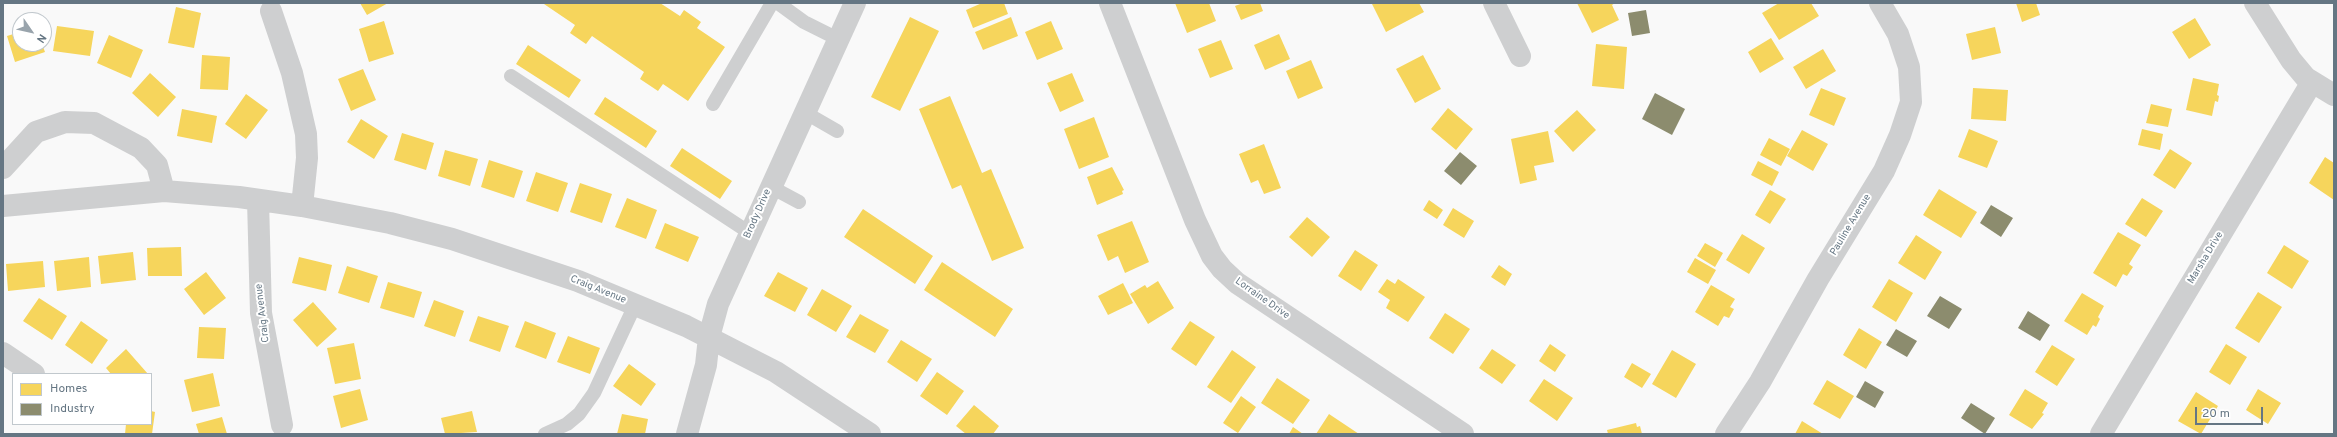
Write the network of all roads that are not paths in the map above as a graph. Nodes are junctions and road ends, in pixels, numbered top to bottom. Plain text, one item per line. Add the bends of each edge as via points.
1 (772, 3) edge
2 (778, 3) edge
3 (855, 3) edge
4 (1110, 3) edge
5 (1494, 3) edge
6 (1880, 3) edge
7 (2255, 3) edge
8 (271, 11) dead end
9 (838, 40) junction
10 (1520, 56) dead end
11 (511, 76) dead end
12 (2312, 82) junction
13 (2334, 95) edge
14 (713, 104) dead end
15 (804, 112) junction
16 (837, 131) dead end
17 (3, 168) edge
18 (771, 187) junction
19 (164, 191) junction
20 (258, 200) junction
21 (799, 202) dead end
22 (3, 206) edge
23 (302, 206) junction
24 (750, 232) junction
25 (636, 305) junction
26 (709, 337) junction
27 (3, 353) edge
28 (33, 373) edge
29 (282, 425) dead end
30 (545, 434) edge
31 (688, 434) edge
32 (870, 434) edge
33 (1463, 434) edge
34 (1726, 434) edge
35 (2101, 434) edge

1 - 14 lane
2 - 9 lane via 804,22
3 - 9 street, Brody Drive
4 - 33 street, Lorraine Drive via 1195,220 1212,256 1222,269 1237,283
5 - 10 street
6 - 34 street, Pauline Avenue via 1898,34 1909,67 1911,102 1900,135 1884,171 1818,279 1760,382
7 - 12 street via 2291,60
8 - 23 street via 292,73 306,134 307,158
9 - 15 street, Brody Drive
11 - 24 lane
12 - 13 street
12 - 35 street, Marsha Drive
15 - 16 lane
15 - 18 street, Brody Drive
17 - 19 street via 36,132 65,122 94,123 141,148 157,165
18 - 21 lane
18 - 24 street, Brody Drive
19 - 20 street, Craig Avenue
19 - 22 street, Craig Avenue
20 - 23 street, Craig Avenue
20 - 29 street, Craig Avenue via 261,313
23 - 25 street, Craig Avenue via 390,223 452,239 578,281
24 - 26 street, Brody Drive via 718,304
25 - 26 street, Craig Avenue
25 - 30 lane via 594,393 579,414 567,424
26 - 31 street, Brody Drive via 706,365
26 - 32 street, Craig Avenue via 776,372
27 - 28 street

